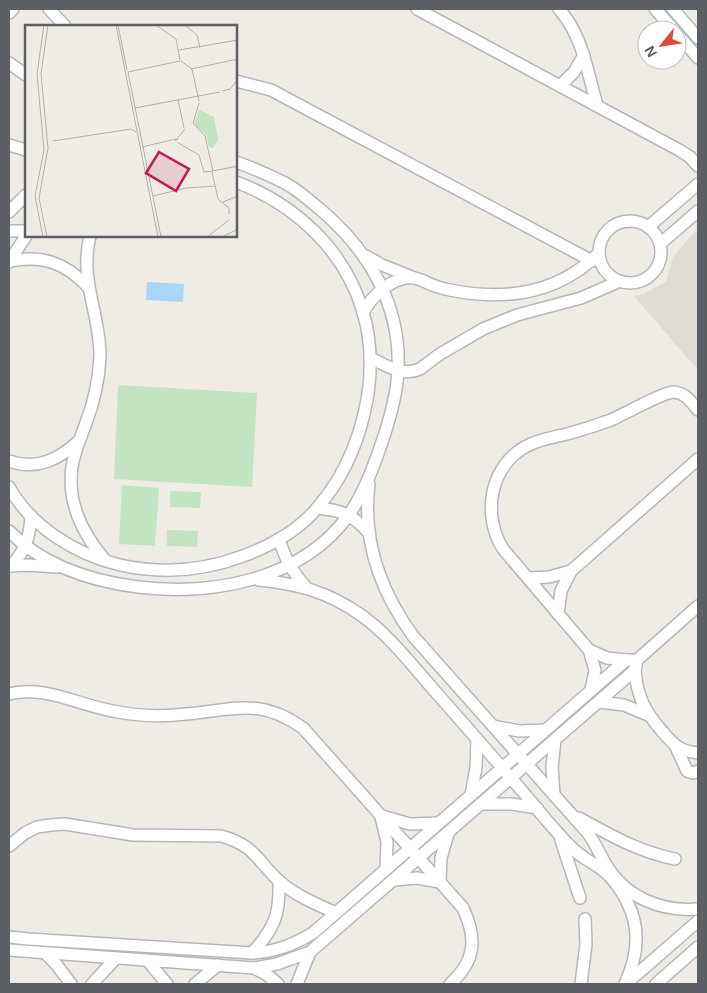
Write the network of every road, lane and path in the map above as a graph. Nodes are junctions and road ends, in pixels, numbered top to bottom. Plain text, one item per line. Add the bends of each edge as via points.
1 (13, 9) edge
2 (50, 9) edge
3 (417, 9) edge
4 (559, 9) edge
5 (655, 9) edge
6 (673, 9) edge
7 (9, 13) edge
8 (665, 20) edge
9 (64, 25) edge
10 (698, 38) edge
11 (687, 45) edge
12 (584, 55) junction
13 (698, 58) edge
14 (9, 63) edge
15 (25, 74) edge
16 (238, 82) edge
17 (560, 86) junction
18 (597, 105) junction
19 (9, 145) edge
20 (25, 150) edge
21 (238, 163) edge
22 (698, 166) edge
23 (238, 183) edge
24 (698, 184) edge
25 (25, 196) edge
26 (698, 211) edge
27 (9, 212) edge
28 (648, 227) junction
29 (9, 231) edge
30 (25, 231) edge
31 (25, 238) edge
32 (90, 238) edge
33 (660, 244) junction
34 (364, 255) junction
35 (595, 257) junction
36 (9, 262) edge
37 (414, 278) junction
38 (620, 281) junction
39 (88, 288) junction
40 (383, 288) junction
41 (364, 312) junction
42 (370, 358) junction
43 (398, 370) junction
44 (698, 410) edge
45 (80, 441) junction
46 (698, 459) edge
47 (9, 461) edge
48 (370, 475) junction
49 (10, 490) edge
50 (318, 508) junction
51 (349, 514) junction
52 (31, 516) junction
53 (9, 531) edge
54 (369, 533) junction
55 (279, 539) junction
56 (26, 546) junction
57 (106, 562) junction
58 (10, 566) edge
59 (289, 566) junction
60 (62, 567) junction
61 (571, 571) junction
62 (528, 578) junction
63 (252, 579) junction
64 (306, 587) junction
65 (698, 606) edge
66 (558, 614) junction
67 (590, 650) junction
68 (633, 664) junction
69 (591, 690) junction
70 (9, 694) edge
71 (599, 702) junction
72 (648, 715) junction
73 (493, 726) junction
74 (546, 730) junction
75 (477, 739) junction
76 (555, 740) junction
77 (676, 747) junction
78 (698, 753) edge
79 (518, 754) junction
80 (527, 764) junction
81 (502, 768) junction
82 (698, 771) edge
83 (511, 778) junction
84 (471, 795) junction
85 (554, 795) junction
86 (481, 804) junction
87 (537, 808) junction
88 (570, 813) junction
89 (381, 816) junction
90 (440, 823) junction
91 (448, 833) junction
92 (559, 834) junction
93 (9, 846) edge
94 (410, 848) junction
95 (419, 858) junction
96 (675, 859) dead end
97 (386, 869) junction
98 (394, 880) junction
99 (279, 881) junction
100 (440, 882) junction
101 (580, 898) dead end
102 (698, 908) edge
103 (336, 913) junction
104 (585, 919) dead end
105 (698, 920) edge
106 (9, 937) edge
107 (698, 947) edge
108 (9, 950) edge
109 (310, 952) junction
110 (45, 953) junction
111 (252, 953) junction
112 (116, 958) junction
113 (148, 960) junction
114 (218, 965) junction
115 (254, 968) junction
116 (71, 984) edge
117 (92, 984) edge
118 (167, 984) edge
119 (195, 984) edge
120 (278, 984) edge
121 (297, 984) edge
122 (450, 984) edge
123 (581, 984) edge
124 (626, 984) edge
125 (656, 984) edge

1 - 7 street
2 - 9 street
3 - 17 street
4 - 12 street via 575,32
5 - 8 street
6 - 10 street
11 - 13 street
12 - 17 street
12 - 18 street
14 - 15 street
16 - 35 street via 271,90
17 - 18 street
18 - 22 street via 679,150
19 - 20 street
21 - 34 street via 286,184 310,200
23 - 41 street via 274,199 312,229 343,267
24 - 28 street
25 - 27 street
26 - 33 street
28 - 33 street
28 - 35 street via 632,221 615,225 603,237
29 - 30 street
31 - 36 street
32 - 39 street via 86,254
33 - 38 street via 658,266 651,275 631,283
34 - 37 street
34 - 40 street
35 - 37 street via 555,284 536,291 511,294 460,292
35 - 38 street via 612,277
36 - 39 street via 24,258 53,262 66,268
37 - 40 street
38 - 43 street via 581,298 506,319 461,340 420,369 412,372
39 - 45 street via 100,356 93,402
40 - 41 street
40 - 43 street via 395,328
41 - 42 street
42 - 43 street
42 - 50 street via 369,390 352,453
43 - 48 street via 388,422
44 - 62 street via 687,397 667,393 620,416 537,442 516,454 497,479 491,513 500,544
45 - 47 street via 65,454 42,464
45 - 57 street via 72,465 75,510 88,538
46 - 61 street
48 - 51 street
48 - 54 street
49 - 52 street
50 - 51 street
50 - 55 street
51 - 54 street
51 - 59 street via 322,544
52 - 56 street
52 - 57 street via 63,541
53 - 56 street
54 - 73 street via 383,585 403,622
55 - 57 street via 225,563 195,569 165,571
55 - 59 street
56 - 58 street
56 - 60 street
58 - 60 street
59 - 63 street
59 - 64 street
60 - 63 street via 100,580 150,588 191,589
61 - 62 street
61 - 66 street via 561,592
62 - 66 street
63 - 64 street
64 - 75 street via 347,605 379,630
65 - 68 street
66 - 67 street
67 - 68 street
67 - 69 street via 595,670
68 - 69 street
68 - 71 street
68 - 72 street via 638,694
69 - 74 street
70 - 89 street via 40,691 98,708 158,716 233,708 266,709 303,728
71 - 72 street via 624,705
71 - 76 street
72 - 77 street
73 - 74 street via 519,731
73 - 79 street
74 - 79 street
75 - 81 street
75 - 84 street
76 - 80 street
76 - 85 street via 552,767
77 - 78 street
77 - 82 street via 687,771
79 - 80 street
79 - 81 street
80 - 83 street
80 - 85 street
81 - 83 street
81 - 84 street
83 - 86 street
83 - 87 street
84 - 90 street
85 - 88 street
86 - 87 street
86 - 91 street
87 - 92 street
88 - 96 street via 632,847
88 - 102 street via 588,832 605,863 626,888 654,904 685,910
89 - 90 street via 410,824
89 - 94 street
89 - 97 street via 387,842
90 - 94 street
91 - 95 street
91 - 100 street via 441,858
92 - 101 street
92 - 124 street via 577,853 611,878 629,905 634,921 636,953
93 - 99 street via 25,833 51,824 133,835 221,836 252,850
94 - 95 street
94 - 97 street
95 - 98 street
95 - 100 street
97 - 103 street
98 - 100 street via 417,878
98 - 109 street
99 - 103 street
99 - 111 street via 280,901 275,920 266,938
100 - 122 street via 462,908 473,940 465,968
103 - 111 street via 302,940 278,950
104 - 123 street via 586,944
105 - 124 street
106 - 111 street
107 - 125 street
108 - 110 street
109 - 115 street
109 - 121 street
110 - 112 street
110 - 116 street
112 - 113 street
112 - 117 street
113 - 114 street
113 - 118 street
114 - 115 street
114 - 119 street
115 - 120 street

